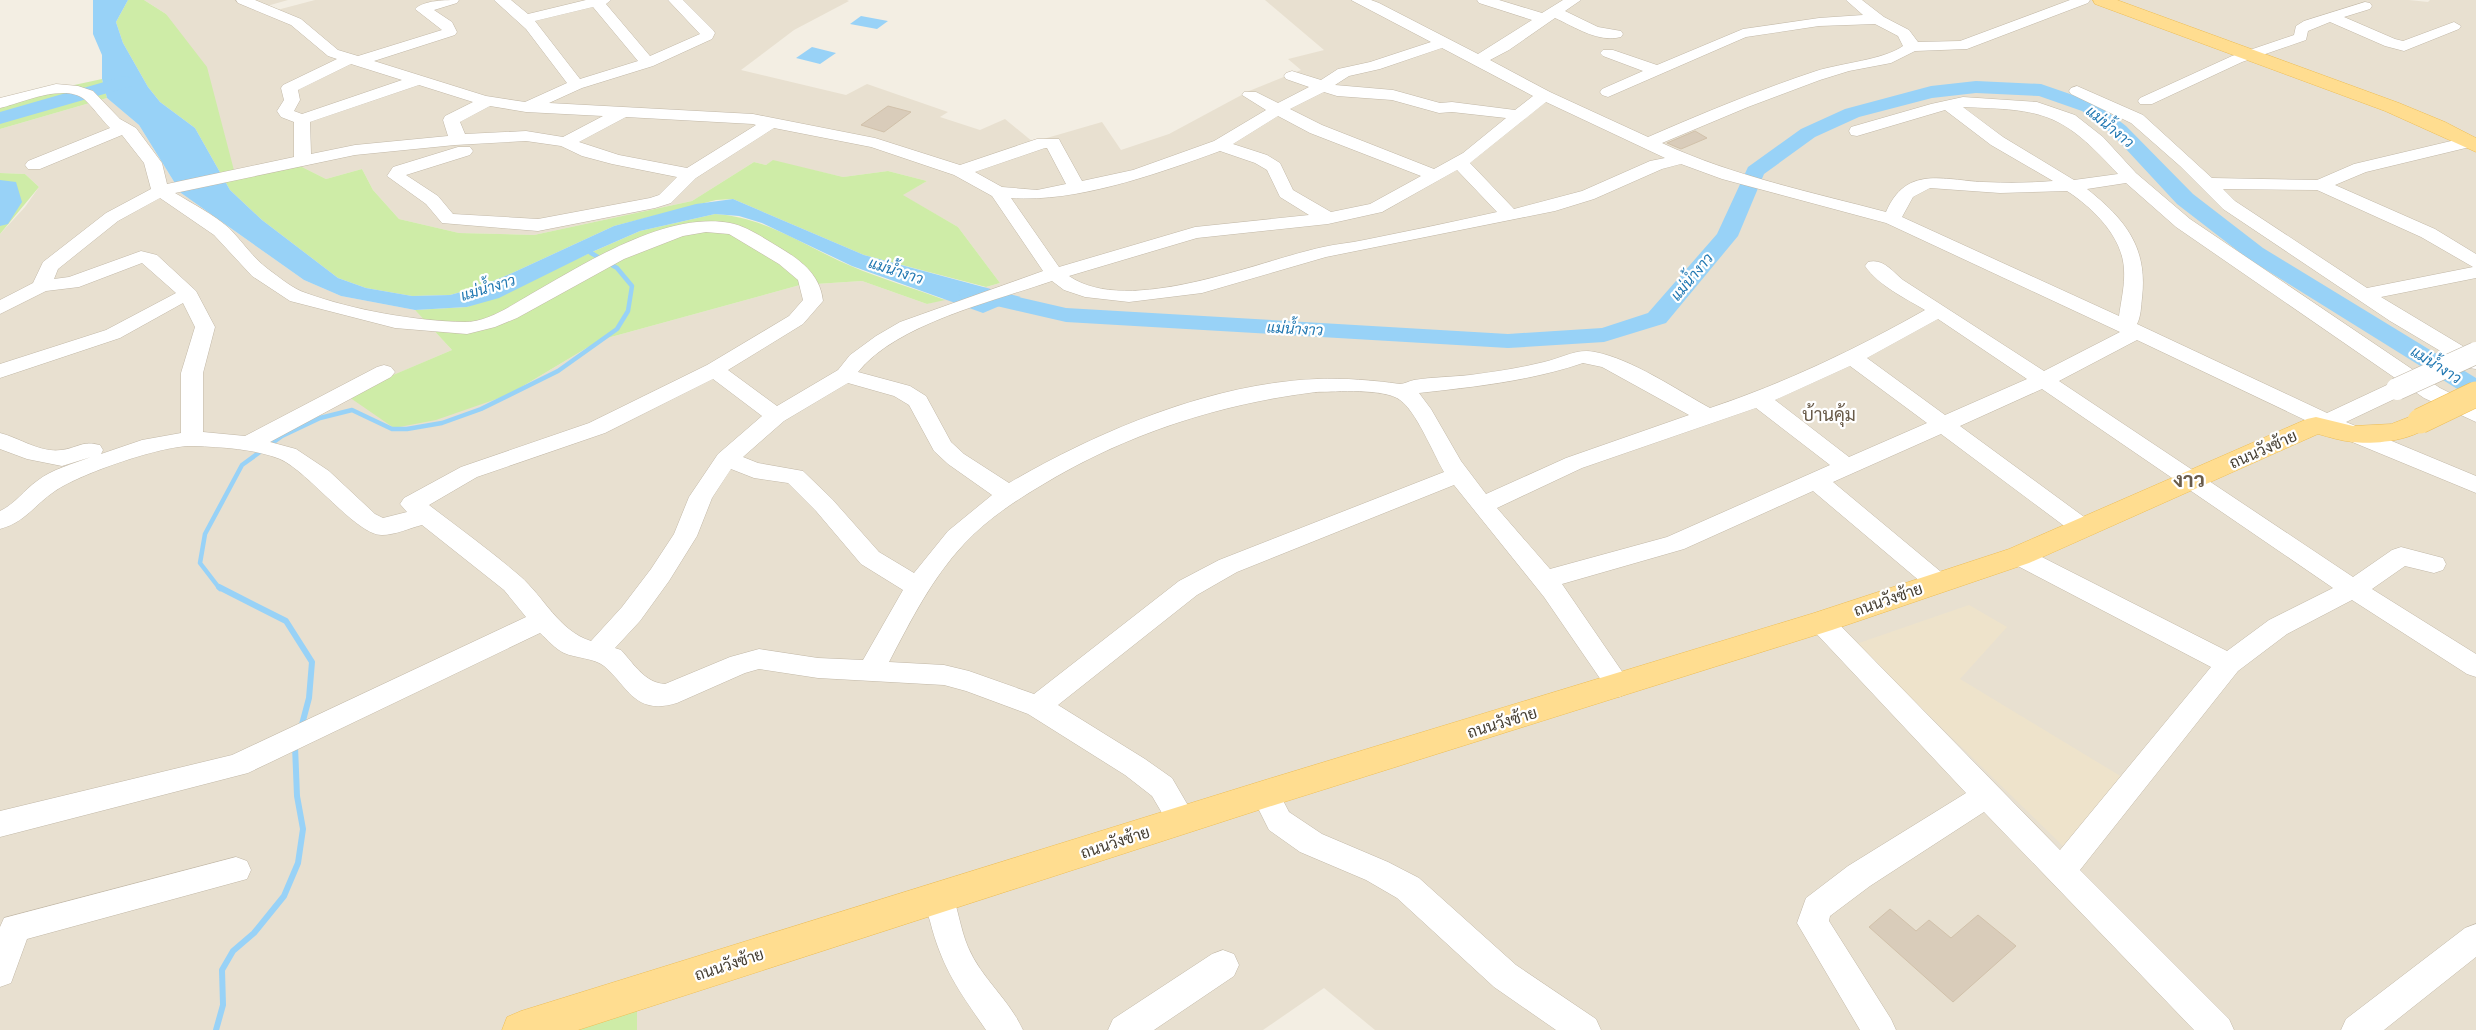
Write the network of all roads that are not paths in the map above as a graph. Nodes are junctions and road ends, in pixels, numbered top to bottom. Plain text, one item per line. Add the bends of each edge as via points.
1 (243, 0) edge
2 (452, 0) edge
3 (501, 0) edge
4 (675, 0) edge
5 (1358, 0) edge
6 (1484, 0) edge
7 (1574, 0) edge
8 (1853, 0) edge
9 (2083, 0) edge
10 (2101, 0) edge
11 (600, 1) edge
12 (2365, 6) dead end
13 (1547, 15) junction
14 (2331, 17) junction
15 (524, 19) junction
16 (1878, 19) junction
17 (2454, 26) dead end
18 (1616, 34) dead end
19 (1442, 43) junction
20 (1911, 47) junction
21 (1608, 53) dead end
22 (2251, 55) junction
23 (353, 60) junction
24 (1478, 60) junction
25 (648, 63) junction
26 (1656, 70) junction
27 (1292, 76) dead end
28 (417, 80) junction
29 (576, 85) junction
30 (1321, 87) junction
31 (2077, 90) dead end
32 (1475, 92) dead end
33 (1608, 92) dead end
34 (1250, 95) dead end
35 (1544, 95) junction
36 (487, 101) junction
37 (2146, 101) dead end
38 (0, 103) edge
39 (1948, 105) junction
40 (526, 107) junction
41 (1457, 107) junction
42 (1278, 109) junction
43 (626, 111) junction
44 (1517, 116) junction
45 (302, 119) junction
46 (770, 123) junction
47 (120, 130) junction
48 (1857, 131) dead end
49 (479, 139) junction
50 (455, 140) junction
51 (565, 142) junction
52 (1648, 142) junction
53 (2472, 144) edge
54 (1220, 145) junction
55 (1682, 159) junction
56 (303, 161) junction
57 (1459, 163) junction
58 (34, 165) dead end
59 (960, 172) junction
60 (690, 174) junction
61 (1436, 176) junction
62 (2130, 178) junction
63 (2206, 183) junction
64 (2320, 185) junction
65 (2073, 186) junction
66 (1076, 187) junction
67 (166, 189) junction
68 (998, 192) junction
69 (1508, 214) junction
70 (1328, 218) junction
71 (1892, 219) junction
72 (2476, 262) edge
73 (1875, 266) dead end
74 (2476, 272) edge
75 (1054, 274) junction
76 (41, 286) junction
77 (189, 295) junction
78 (2364, 296) junction
79 (0, 308) edge
80 (1939, 310) junction
81 (2131, 328) junction
82 (2476, 353) edge
83 (1852, 357) junction
84 (2476, 363) edge
85 (714, 370) junction
86 (0, 371) edge
87 (384, 372) dead end
88 (845, 375) junction
89 (2042, 381) junction
90 (1406, 393) junction
91 (2476, 394) edge
92 (1759, 399) junction
93 (2476, 415) edge
94 (776, 416) junction
95 (1709, 417) junction
96 (1944, 424) junction
97 (2340, 428) junction
98 (192, 438) junction
99 (0, 440) edge
100 (259, 447) junction
101 (113, 456) junction
102 (726, 459) junction
103 (1847, 467) junction
104 (1458, 475) junction
105 (1816, 481) junction
106 (2192, 481) junction
107 (2476, 485) edge
108 (1008, 494) junction
109 (1483, 505) junction
110 (427, 515) junction
111 (0, 521) edge
112 (2083, 528) junction
113 (2019, 556) junction
114 (2434, 564) dead end
115 (1545, 580) junction
116 (1937, 582) junction
117 (916, 586) junction
118 (2353, 589) junction
119 (543, 620) junction
120 (1821, 622) junction
121 (596, 652) junction
122 (2230, 664) junction
123 (2476, 667) edge
124 (870, 671) junction
125 (1619, 686) junction
126 (1038, 706) junction
127 (1265, 794) junction
128 (1986, 794) junction
129 (1182, 821) junction
130 (0, 824) edge
131 (2062, 869) junction
132 (236, 870) dead end
133 (939, 898) junction
134 (2476, 938) edge
135 (1223, 965) dead end
136 (0, 972) edge
137 (521, 1030) edge
138 (1006, 1030) edge
139 (1125, 1030) edge
140 (1584, 1030) edge
141 (1879, 1030) edge
142 (2217, 1030) edge
143 (2358, 1030) edge

1 - 23 street via 296,22 333,54
2 - 23 street via 422,9 447,25 450,32
3 - 15 street via 512,5
4 - 25 street via 708,33 707,36
5 - 19 street
6 - 13 street
7 - 13 street
8 - 16 street
9 - 20 street via 1962,46
10 - 22 main road
11 - 15 street
11 - 25 street
12 - 14 street
13 - 18 street via 1594,31
13 - 24 street via 1496,53
14 - 17 street via 2404,46
14 - 22 street via 2301,29 2300,37
15 - 29 street
16 - 20 street via 1900,30
16 - 26 street via 1819,22 1750,31
19 - 24 street
19 - 30 street via 1374,66 1344,72
20 - 52 street via 1903,54 1840,68
21 - 26 street
22 - 37 street
22 - 53 main road via 2392,107
23 - 28 street
23 - 45 street via 289,88 291,105 285,111
24 - 35 street
25 - 29 street
26 - 33 street
27 - 30 street
28 - 36 street
28 - 45 street
29 - 40 street
30 - 41 street via 1393,95 1439,108
30 - 42 street
31 - 63 street via 2137,119
32 - 41 street
34 - 42 street
35 - 44 street
35 - 52 street
36 - 40 street
36 - 50 street via 452,120 457,136
38 - 47 street via 51,90 77,91 87,94
39 - 48 street
39 - 62 street via 1963,102 2018,104 2052,111 2084,129
39 - 65 street via 1995,140
40 - 43 street
41 - 44 street
42 - 54 street
42 - 61 street via 1316,129
43 - 46 street
43 - 51 street
44 - 57 street
45 - 56 street
46 - 59 street via 875,143
46 - 60 street
47 - 58 street
47 - 67 street via 130,132 153,163
49 - 50 street
49 - 51 street via 526,136
49 - 60 street via 473,148 399,171 396,176 432,200 448,219 522,226 555,223 661,201
50 - 56 street via 354,150
51 - 60 street via 618,160
52 - 55 street
53 - 64 street via 2360,168
54 - 66 street via 1138,174
54 - 70 street via 1261,159 1274,167 1286,193
55 - 69 street via 1649,167 1571,200
55 - 71 street via 1728,175
56 - 67 street
57 - 61 street
57 - 69 street
59 - 66 street via 1043,143 1053,143
59 - 68 street
61 - 70 street via 1376,208
62 - 65 street
62 - 93 street via 2183,223 2432,393
63 - 64 street
63 - 78 street via 2229,206
64 - 72 street via 2428,233
65 - 71 street via 1981,187 1931,182 1910,189 1901,196
65 - 81 street via 2113,223 2134,264
66 - 68 street via 1037,194
67 - 76 street via 112,217 50,266
67 - 85 street via 208,221 259,272 297,297 395,322 467,328 510,314 637,245 700,228 728,228 766,247 805,275 813,288 813,301 796,320
68 - 75 street
69 - 75 street via 1324,252 1202,287 1162,294 1092,293 1071,286
70 - 75 street via 1195,233
71 - 81 street
73 - 80 street via 1896,284
74 - 78 street
75 - 88 street via 907,326 883,340
76 - 77 street via 72,282 141,257 150,259
76 - 79 street
77 - 86 street via 113,334
77 - 98 street via 205,327 192,373
78 - 84 street
80 - 83 street
80 - 89 street
81 - 89 street
81 - 97 street
82 - 97 street, bridge via 2397,389
83 - 92 street
83 - 96 street
85 - 94 street
85 - 110 street via 597,428 469,472 412,504
87 - 100 street
88 - 94 street
88 - 108 street via 902,391 918,401 942,446
89 - 96 street
89 - 106 street
90 - 95 street via 1412,387 1549,368 1582,357 1609,362
90 - 104 street via 1419,406
90 - 108 street via 1346,384 1311,385 1219,402 1117,438 1053,468
91 - 97 main road, ถนนวังซ้าย, bridge via 2395,432
92 - 95 street
92 - 103 street
94 - 102 street
95 - 109 street via 1574,463
96 - 103 street
96 - 112 street
97 - 106 main road, ถนนวังซ้าย via 2316,425
97 - 107 street
98 - 100 street
98 - 101 street
99 - 101 street via 27,452 62,458 88,449
100 - 110 street via 288,454 321,476 367,520 380,527
101 - 111 street via 60,476 16,513
102 - 117 street via 754,470 795,476 870,558
102 - 121 street via 701,497 685,536 660,575 631,614
103 - 105 street
104 - 109 street
104 - 126 street via 1228,566 1188,588
105 - 115 street via 1675,543
105 - 116 street
106 - 112 main road, ถนนวังซ้าย
106 - 118 street
108 - 117 street via 971,523
109 - 115 street
110 - 119 street via 512,584
112 - 113 main road, ถนนวังซ้าย
113 - 116 main road, ถนนวังซ้าย
113 - 122 street
114 - 118 street via 2401,556
115 - 125 street
116 - 120 main road, ถนนวังซ้าย
117 - 124 street
118 - 122 street via 2278,627
118 - 123 street
119 - 121 street via 571,645
119 - 130 street via 238,765
120 - 125 main road, ถนนวังซ้าย
120 - 128 street
121 - 124 street via 612,657 638,687 651,694 667,694 759,659 818,668
122 - 131 street
124 - 126 street via 944,675 969,680
125 - 127 main road, ถนนวังซ้าย
126 - 129 street via 1135,767 1162,788
127 - 129 main road, ถนนวังซ้าย
127 - 140 street via 1279,821 1311,843 1408,888 1505,976
128 - 131 street
128 - 141 street via 1859,876 1817,908 1813,923
129 - 133 main road, ถนนวังซ้าย
131 - 142 street
132 - 136 street via 15,928
133 - 137 main road, ถนนวังซ้าย
133 - 138 street via 953,951
134 - 143 street
135 - 139 street

